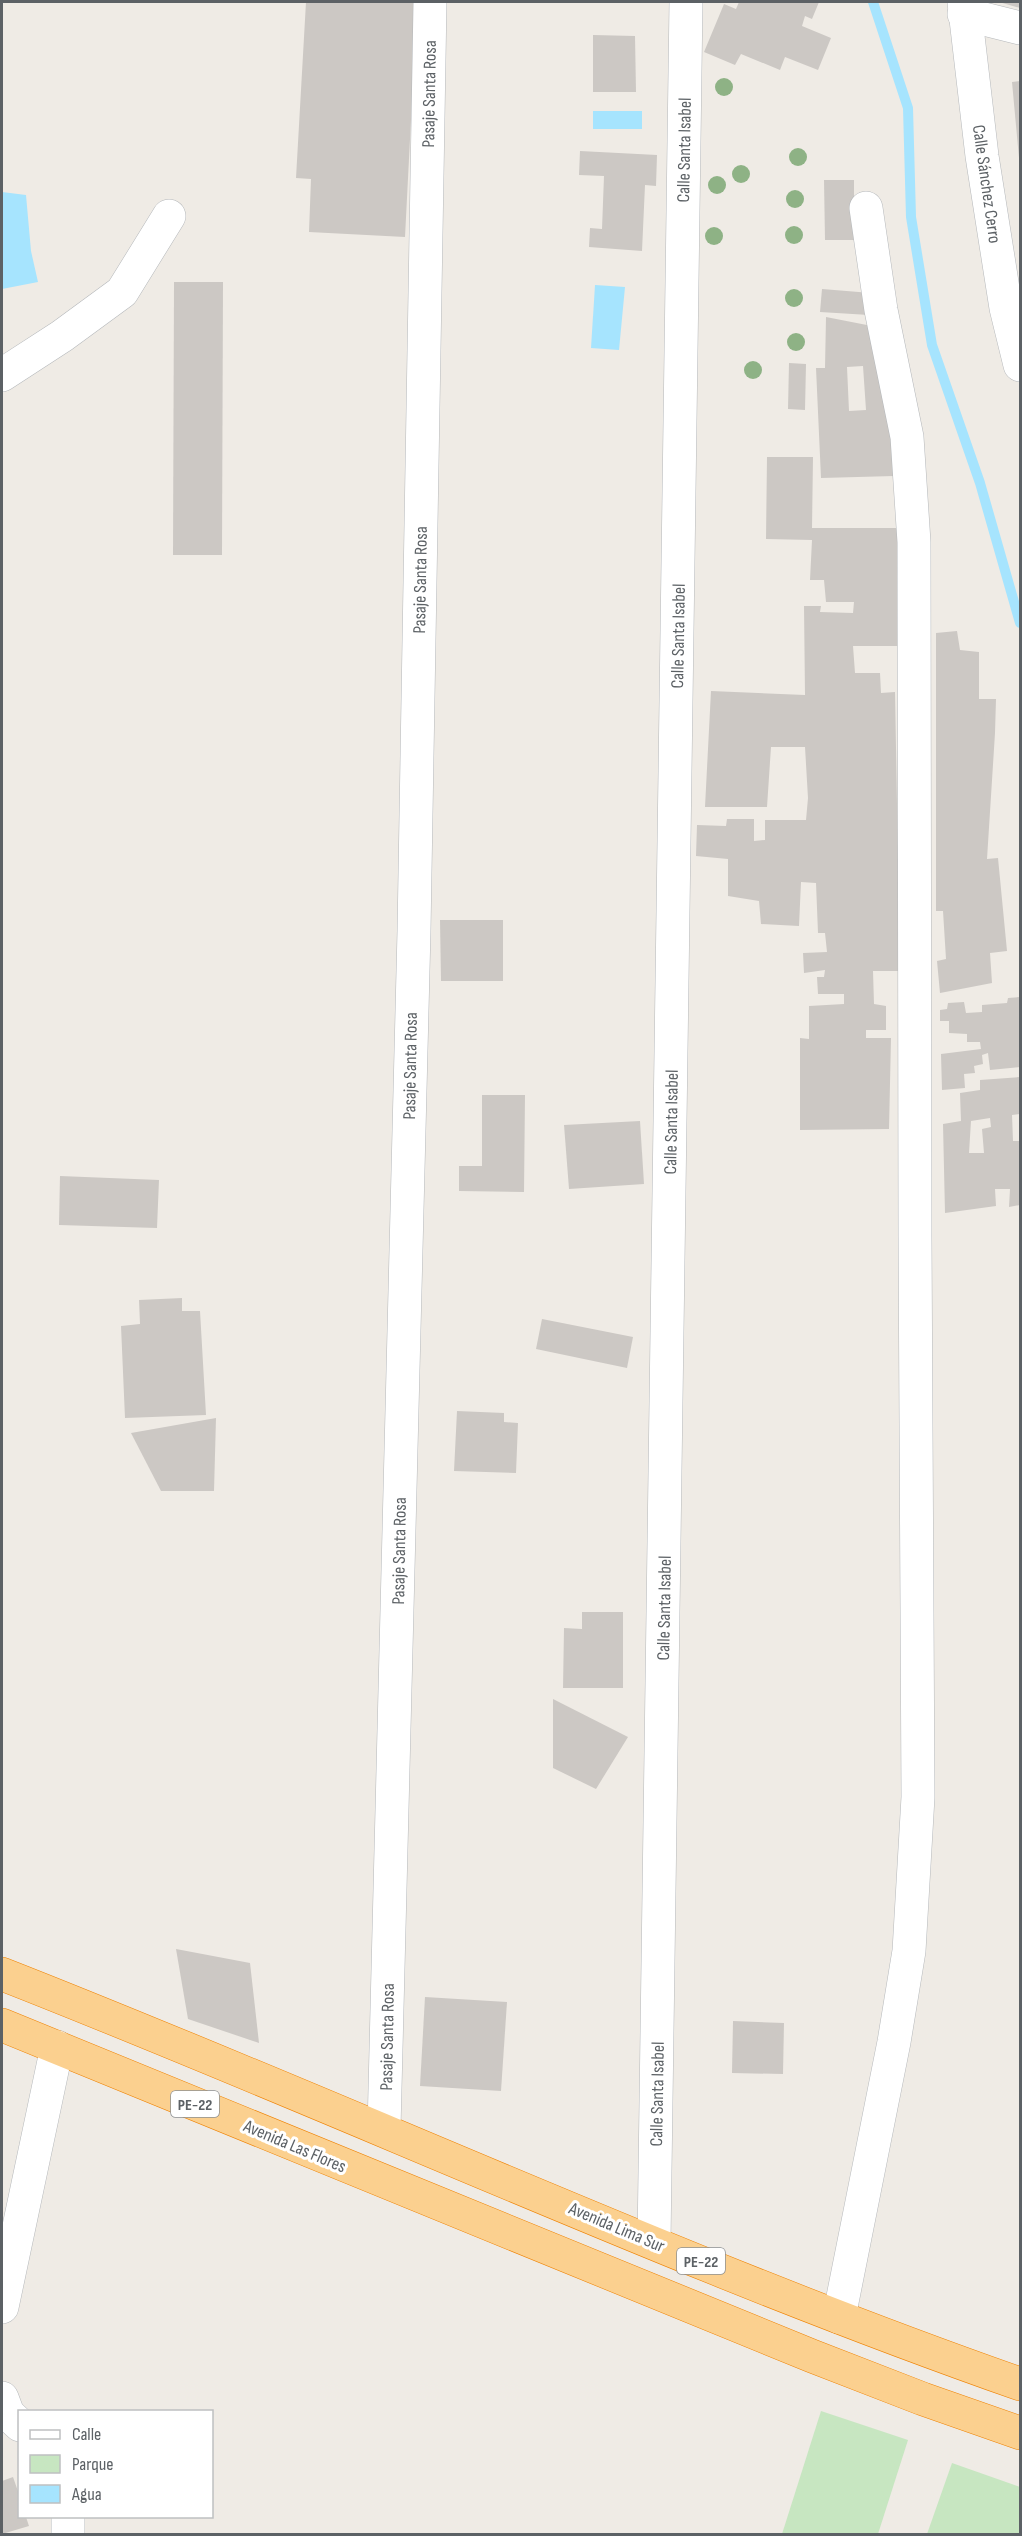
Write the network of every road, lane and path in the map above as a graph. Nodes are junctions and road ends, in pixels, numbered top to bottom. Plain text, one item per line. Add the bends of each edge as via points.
1 (430, 2) edge
2 (686, 2) edge
3 (964, 8) edge
4 (1020, 28) edge
5 (866, 208) dead end
6 (169, 216) dead end
7 (1020, 360) edge
8 (2, 375) edge
9 (2, 1974) edge
10 (127, 2023) junction
11 (2, 2025) edge
12 (57, 2047) junction
13 (112, 2070) junction
14 (384, 2129) junction
15 (654, 2242) junction
16 (3, 2296) edge
17 (839, 2316) junction
18 (1020, 2384) edge
19 (2, 2398) edge
20 (18, 2423) edge
21 (1020, 2433) edge
22 (68, 2518) edge
23 (68, 2535) edge

1 - 14 street, Pasaje Santa Rosa via 413,955
2 - 15 street, Calle Santa Isabel
3 - 4 street
3 - 7 street, Calle Sánchez Cerro via 998,261
5 - 17 street via 881,309 907,437 914,542 918,1797 909,1951
6 - 8 street via 122,292
9 - 10 highway, PE-22
10 - 13 highway
10 - 14 highway, PE-22
11 - 12 highway, Avenida Las Flores / PE-22
12 - 13 highway, Avenida Las Flores / PE-22
12 - 16 street
13 - 21 highway, Avenida Las Flores / PE-22 via 812,2356
14 - 15 highway, Avenida Lima Sur / PE-22
15 - 17 highway, Avenida Lima Sur / PE-22
17 - 18 highway, Avenida Lima Sur / PE-22
19 - 20 street via 8,2414
22 - 23 street

